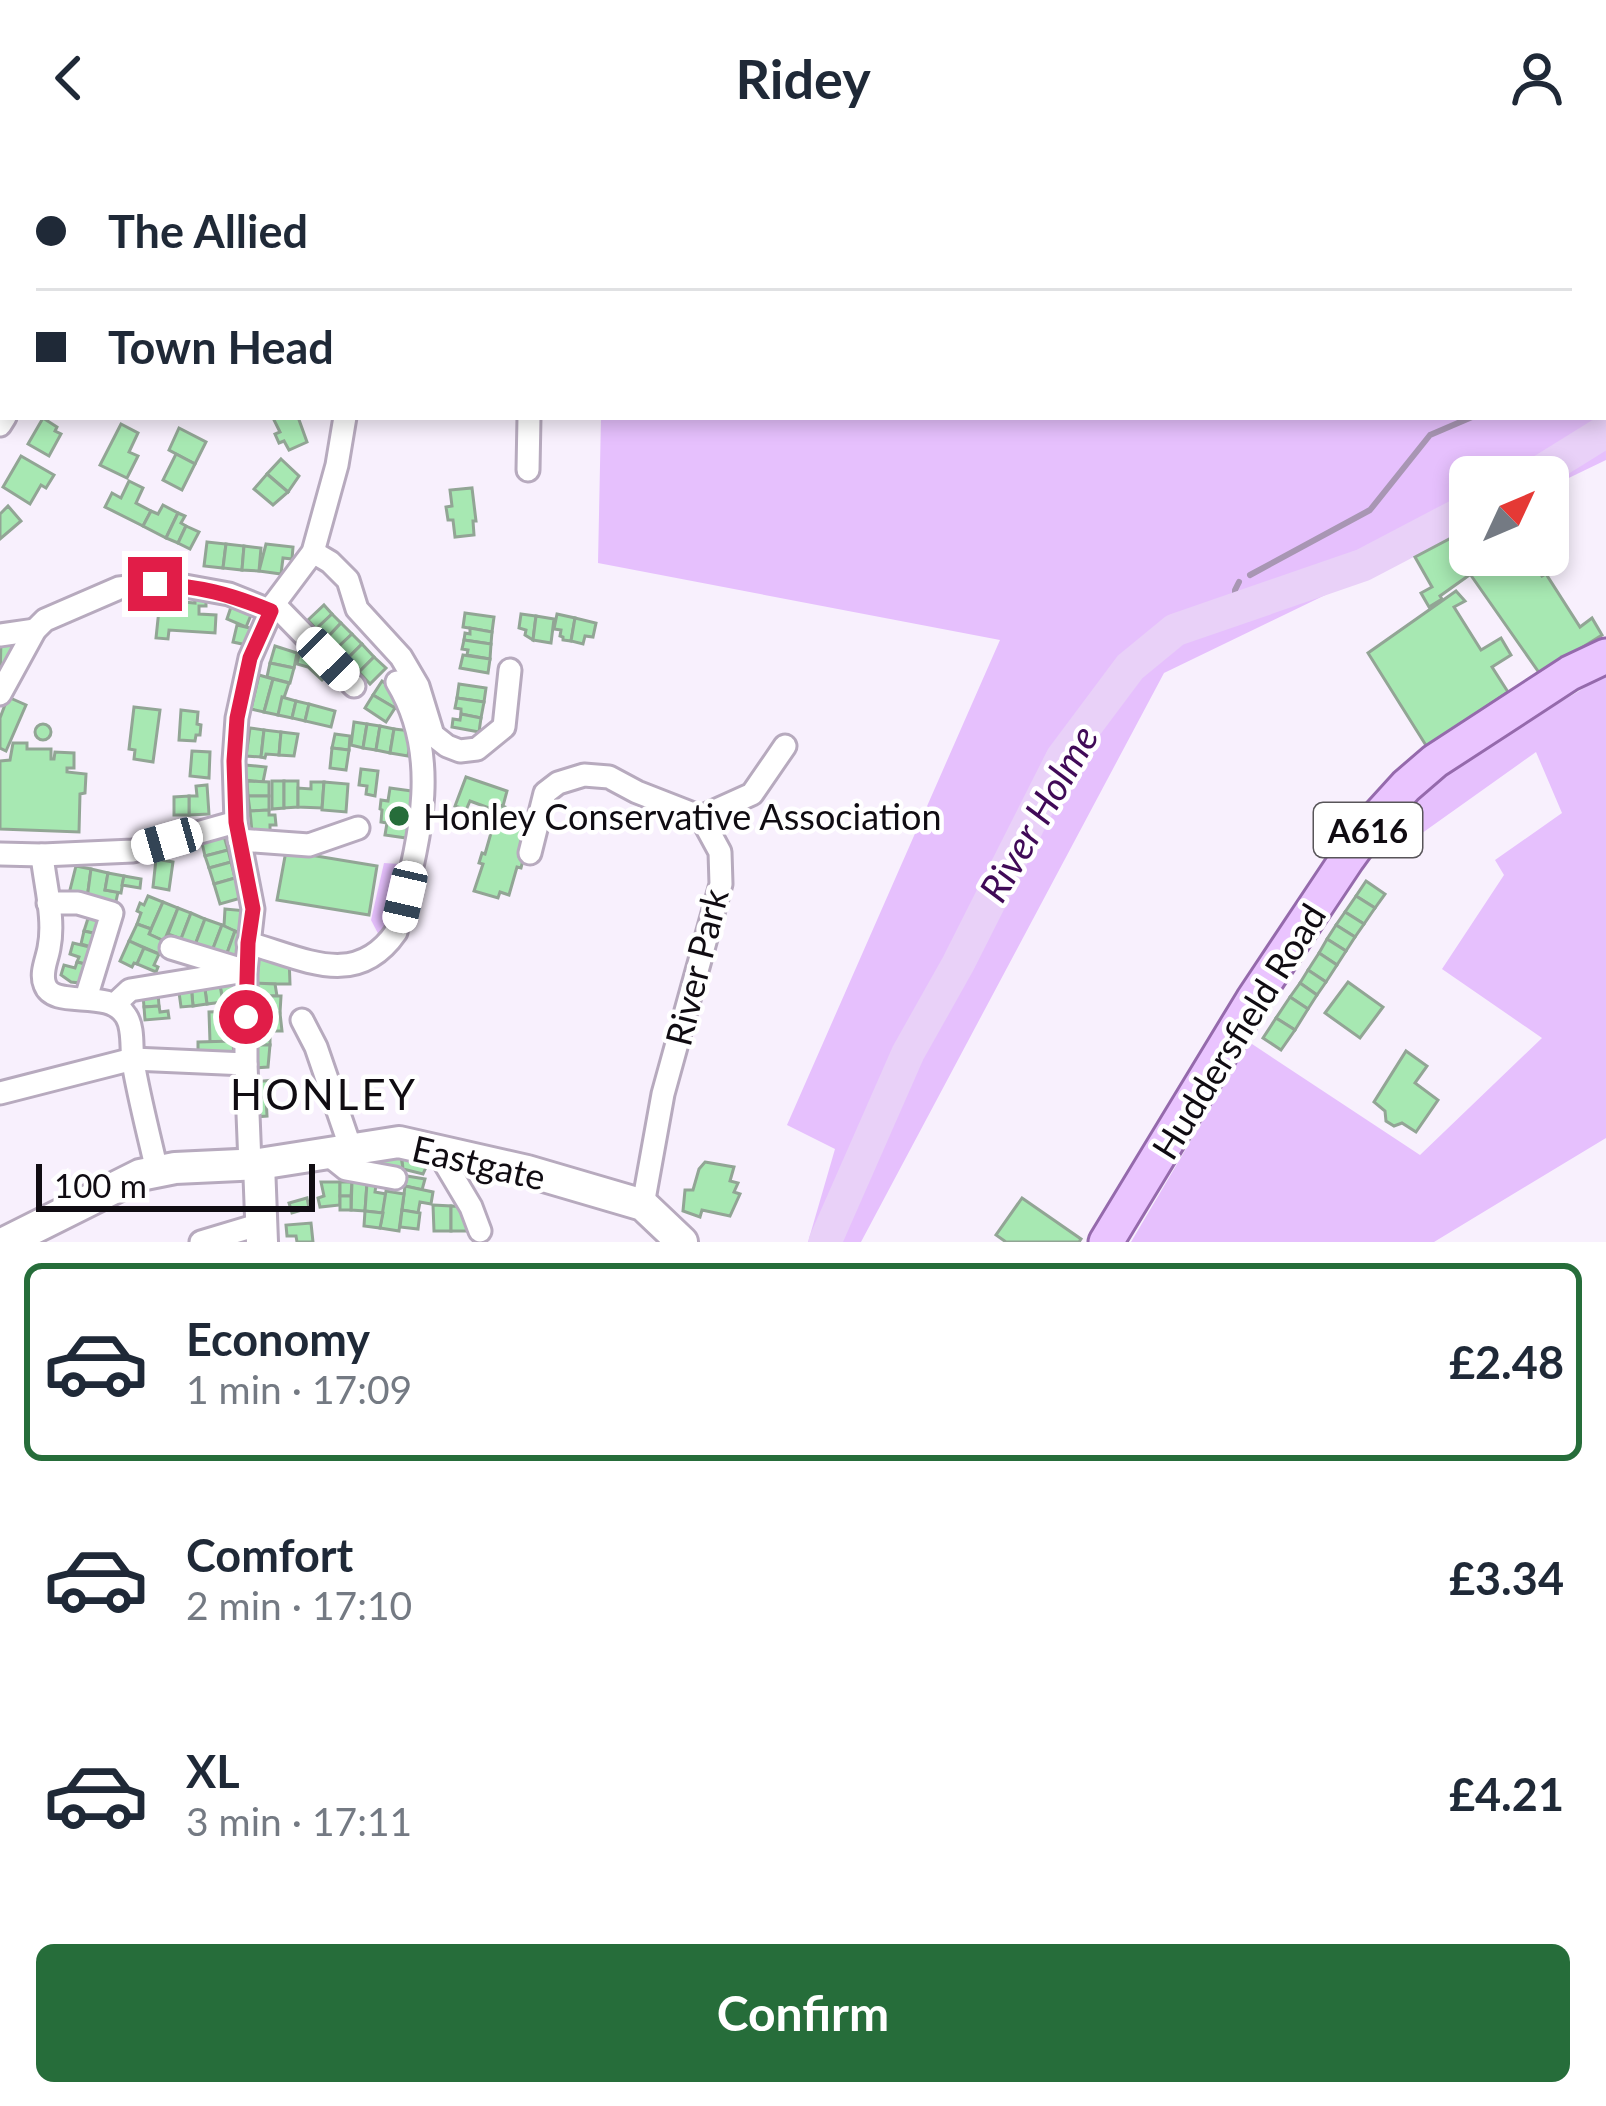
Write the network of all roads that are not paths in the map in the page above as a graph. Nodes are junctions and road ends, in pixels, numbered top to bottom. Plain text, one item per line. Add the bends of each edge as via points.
1 (344, 420) edge
2 (529, 420) edge
3 (528, 470) dead end
4 (313, 552) junction
5 (273, 608) junction
6 (40, 625) junction
7 (0, 635) edge
8 (1606, 656) edge
9 (510, 670) dead end
10 (397, 682) dead end
11 (354, 686) dead end
12 (0, 694) edge
13 (785, 746) dead end
14 (701, 817) junction
15 (358, 828) dead end
16 (237, 831) junction
17 (530, 853) dead end
18 (0, 854) edge
19 (42, 855) junction
20 (48, 902) junction
21 (248, 943) junction
22 (171, 948) dead end
23 (246, 971) junction
24 (50, 992) junction
25 (86, 998) junction
26 (116, 1004) junction
27 (34, 1011) dead end
28 (302, 1019) dead end
29 (133, 1059) junction
30 (246, 1064) junction
31 (0, 1093) edge
32 (437, 1150) junction
33 (339, 1151) junction
34 (255, 1164) junction
35 (157, 1171) junction
36 (395, 1178) dead end
37 (643, 1205) junction
38 (0, 1224) edge
39 (480, 1231) dead end
40 (257, 1236) edge
41 (5, 1242) edge
42 (201, 1242) edge
43 (682, 1242) edge
44 (1106, 1242) edge

1 - 4 street
2 - 3 street
4 - 5 street
4 - 9 street via 348,580 357,609 401,658 434,735 447,746 477,749 504,727
5 - 6 street via 155,584 119,588
5 - 11 street
5 - 16 street via 250,658 237,718
6 - 7 street
6 - 12 street
8 - 44 main road, Huddersfield Road / A616 via 1435,761 1376,819 1253,1000
10 - 21 street via 420,746 425,795 396,932 372,957 339,968
13 - 14 street via 752,794
14 - 17 street via 609,777 584,775 545,793
14 - 37 street, River Park via 720,852 721,884 663,1094
15 - 16 street via 308,845
16 - 19 street via 133,851
16 - 21 street via 253,909
18 - 19 street
19 - 20 street
20 - 24 street via 43,978
20 - 25 street via 112,913
21 - 23 street
22 - 23 street
23 - 26 street via 130,990
23 - 30 street
24 - 25 street
24 - 27 street
25 - 26 street
26 - 29 street via 129,1019
28 - 33 street
29 - 30 street
29 - 31 street
29 - 35 street
30 - 34 street
32 - 33 street, Eastgate via 399,1142
32 - 37 street, Eastgate
32 - 39 street
33 - 34 street, Eastgate
33 - 36 street via 346,1169
34 - 35 street, Eastgate
34 - 40 street
35 - 41 street, Eastgate
37 - 43 street, Eastgate
38 - 41 street
40 - 42 street

